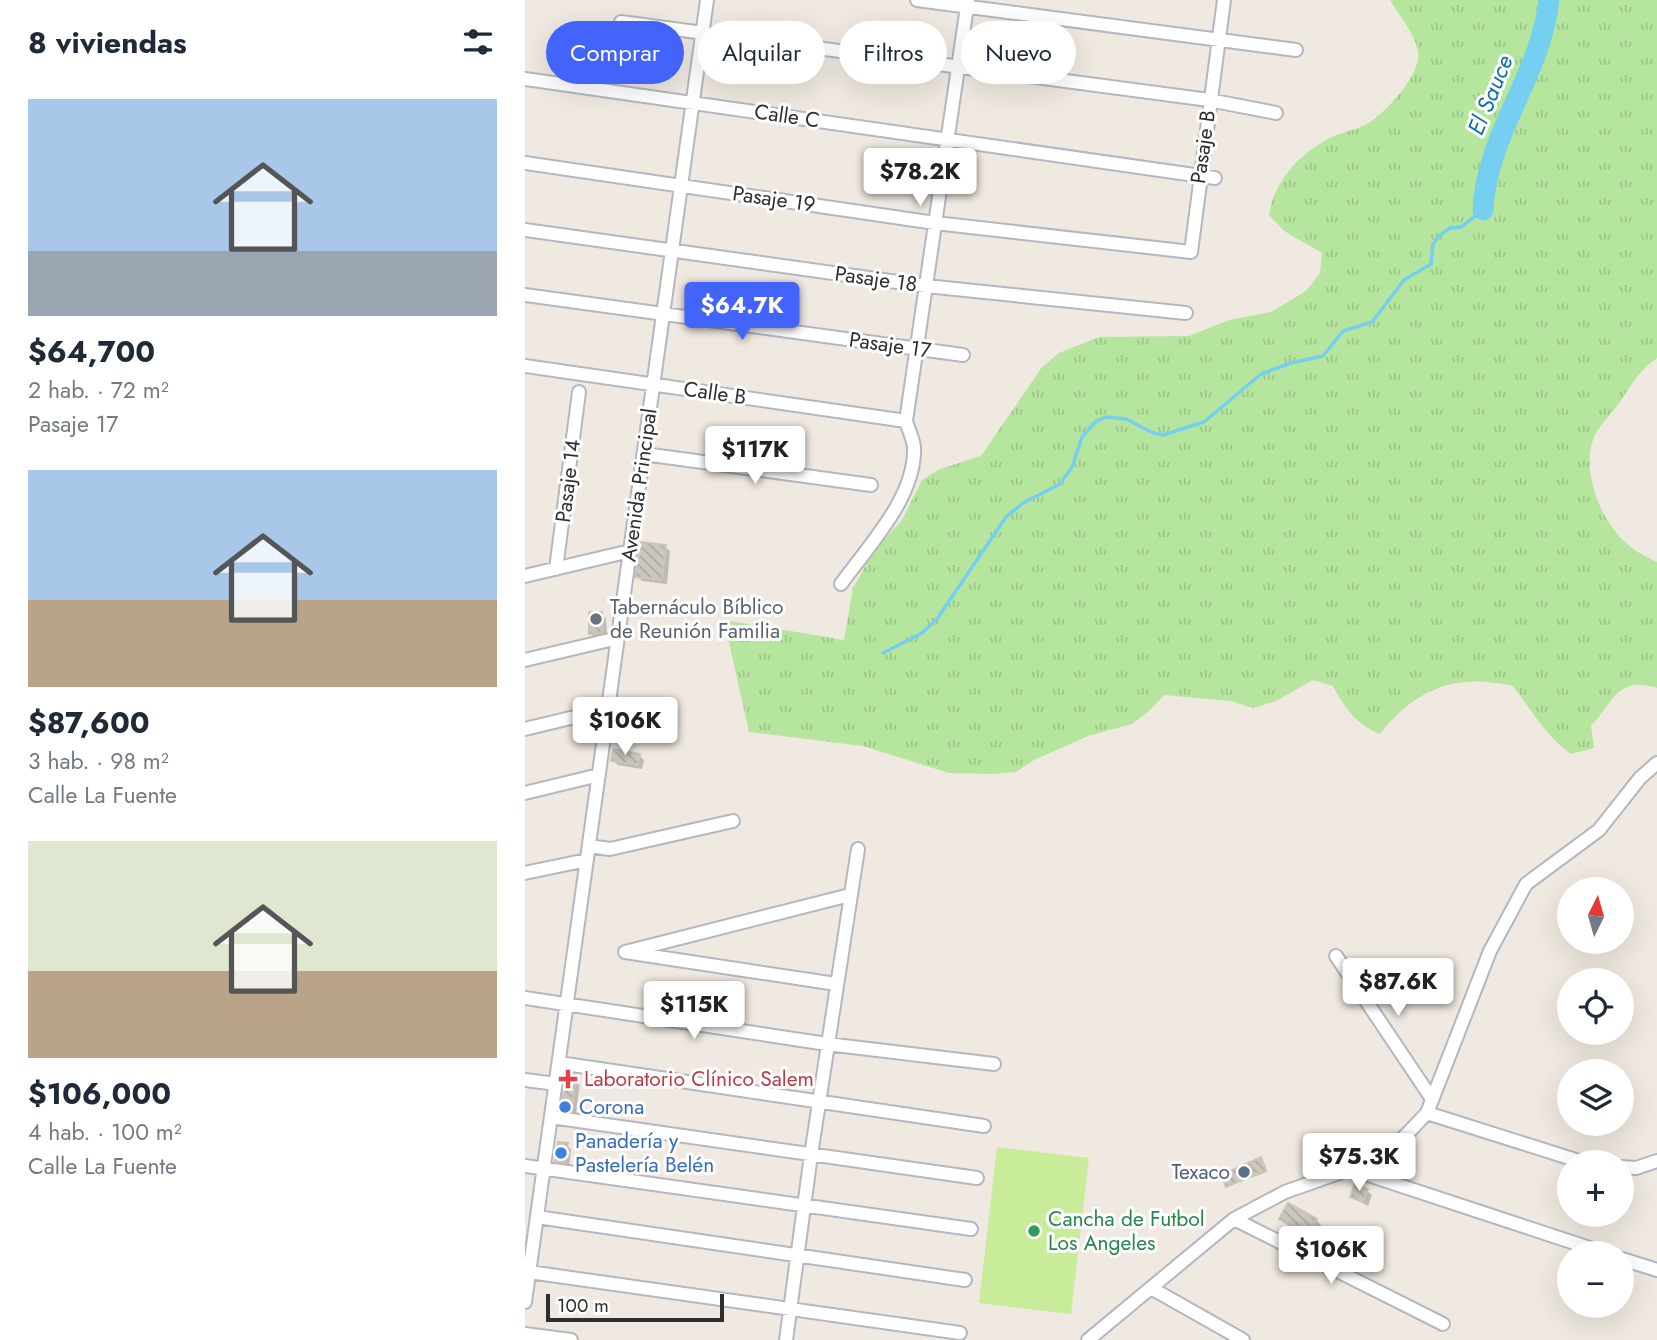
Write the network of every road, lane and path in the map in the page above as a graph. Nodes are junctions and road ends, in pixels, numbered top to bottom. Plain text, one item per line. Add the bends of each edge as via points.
1 (707, 0) edge
2 (917, 0) edge
3 (1224, 0) edge
4 (967, 3) edge
5 (704, 21) edge
6 (1218, 42) junction
7 (825, 49) edge
8 (1296, 50) dead end
9 (698, 61) edge
10 (958, 67) junction
11 (525, 79) edge
12 (1209, 100) junction
13 (692, 103) junction
14 (1276, 114) dead end
15 (947, 139) junction
16 (525, 163) edge
17 (1199, 174) junction
18 (1215, 177) dead end
19 (681, 186) junction
20 (935, 223) junction
21 (525, 230) edge
22 (672, 251) junction
23 (1191, 252) joint
24 (926, 286) junction
25 (525, 295) edge
26 (1186, 313) dead end
27 (663, 314) junction
28 (916, 349) junction
29 (963, 355) dead end
30 (525, 366) edge
31 (653, 384) junction
32 (579, 392) dead end
33 (906, 421) junction
34 (644, 454) junction
35 (871, 485) dead end
36 (630, 551) junction
37 (556, 569) junction
38 (525, 576) edge
39 (841, 584) dead end
40 (618, 638) junction
41 (525, 660) edge
42 (608, 709) junction
43 (525, 729) edge
44 (1657, 763) edge
45 (599, 775) junction
46 (525, 793) edge
47 (733, 821) dead end
48 (589, 846) junction
49 (858, 849) dead end
50 (587, 860) junction
51 (525, 873) edge
52 (851, 894) junction
53 (1336, 956) dead end
54 (837, 984) junction
55 (525, 998) edge
56 (567, 1005) junction
57 (827, 1044) junction
58 (559, 1063) junction
59 (994, 1064) dead end
60 (525, 1080) edge
61 (556, 1084) junction
62 (1432, 1099) junction
63 (819, 1103) junction
64 (1427, 1112) junction
65 (551, 1117) junction
66 (984, 1126) dead end
67 (1557, 1154) edge
68 (811, 1155) junction
69 (1657, 1161) edge
70 (525, 1166) edge
71 (1634, 1168) edge
72 (544, 1169) junction
73 (1350, 1169) junction
74 (978, 1178) dead end
75 (804, 1206) junction
76 (537, 1217) junction
77 (1234, 1219) junction
78 (971, 1229) dead end
79 (1569, 1241) edge
80 (529, 1245) edge
81 (798, 1256) junction
82 (1634, 1263) edge
83 (1657, 1270) edge
84 (530, 1272) junction
85 (965, 1280) dead end
86 (1150, 1288) junction
87 (525, 1302) edge
88 (790, 1309) junction
89 (1443, 1324) dead end
90 (960, 1333) dead end
91 (525, 1334) edge
92 (571, 1340) edge
93 (786, 1340) edge
94 (1088, 1340) edge
95 (1243, 1340) edge

1 - 5 street, Avenida Principal
2 - 4 street
3 - 6 street, Pasaje B
4 - 6 street
4 - 10 street
6 - 8 street
6 - 12 street, Pasaje B
7 - 10 street
9 - 13 street, Avenida Principal
10 - 12 street
10 - 15 street
11 - 13 street, Calle C
12 - 14 street
12 - 17 street, Pasaje B
13 - 15 street, Calle C
13 - 19 street, Avenida Principal
15 - 17 street, Calle C
15 - 20 street
16 - 19 street, Pasaje 19
17 - 18 street, Calle C
17 - 23 street, Pasaje B
19 - 20 street, Pasaje 19
19 - 22 street, Avenida Principal
20 - 23 street, Pasaje 19
20 - 24 street
21 - 22 street, Pasaje 18
22 - 24 street, Pasaje 18
22 - 27 street, Avenida Principal
24 - 26 street, Pasaje 18
24 - 28 street
25 - 27 street, Pasaje 17
27 - 28 street, Pasaje 17
27 - 31 street, Avenida Principal
28 - 29 street, Pasaje 17
28 - 33 street
30 - 31 street, Calle B
31 - 33 street, Calle B
31 - 34 street, Avenida Principal
32 - 37 street, Pasaje 14
33 - 39 street via 914,445 904,493
34 - 35 street
34 - 36 street, Avenida Principal
36 - 37 street
36 - 40 street, Avenida Principal
37 - 38 street
40 - 41 street
40 - 42 street, Avenida Principal
42 - 43 street
42 - 45 street, Avenida Principal
44 - 62 street via 1599,830 1526,884 1490,951
45 - 46 street
45 - 48 street, Avenida Principal
47 - 48 street via 610,849
48 - 50 street, Avenida Principal
49 - 52 street
50 - 51 street
50 - 56 street, Avenida Principal
52 - 54 street
52 - 54 street via 625,952
53 - 62 street
54 - 57 street
55 - 56 street
56 - 57 street
56 - 58 street, Avenida Principal
57 - 59 street
57 - 63 street
58 - 61 street, Avenida Principal
58 - 63 street
60 - 61 street
61 - 65 street, Avenida Principal
62 - 64 street
63 - 66 street
63 - 68 street
64 - 67 street
64 - 73 street via 1381,1158
65 - 68 street
65 - 72 street, Avenida Principal
68 - 74 street
68 - 75 street
69 - 71 street
70 - 72 street
72 - 75 street
72 - 76 street, Avenida Principal
73 - 77 street via 1285,1192
73 - 79 street
75 - 78 street
75 - 81 street
76 - 80 street, Avenida Principal
76 - 81 street
77 - 86 street
77 - 89 street
80 - 84 street, Avenida Principal
81 - 85 street
81 - 88 street
82 - 83 street
84 - 87 street, Avenida Principal
84 - 88 street
86 - 94 street
86 - 95 street
88 - 90 street
88 - 93 street
91 - 92 street

